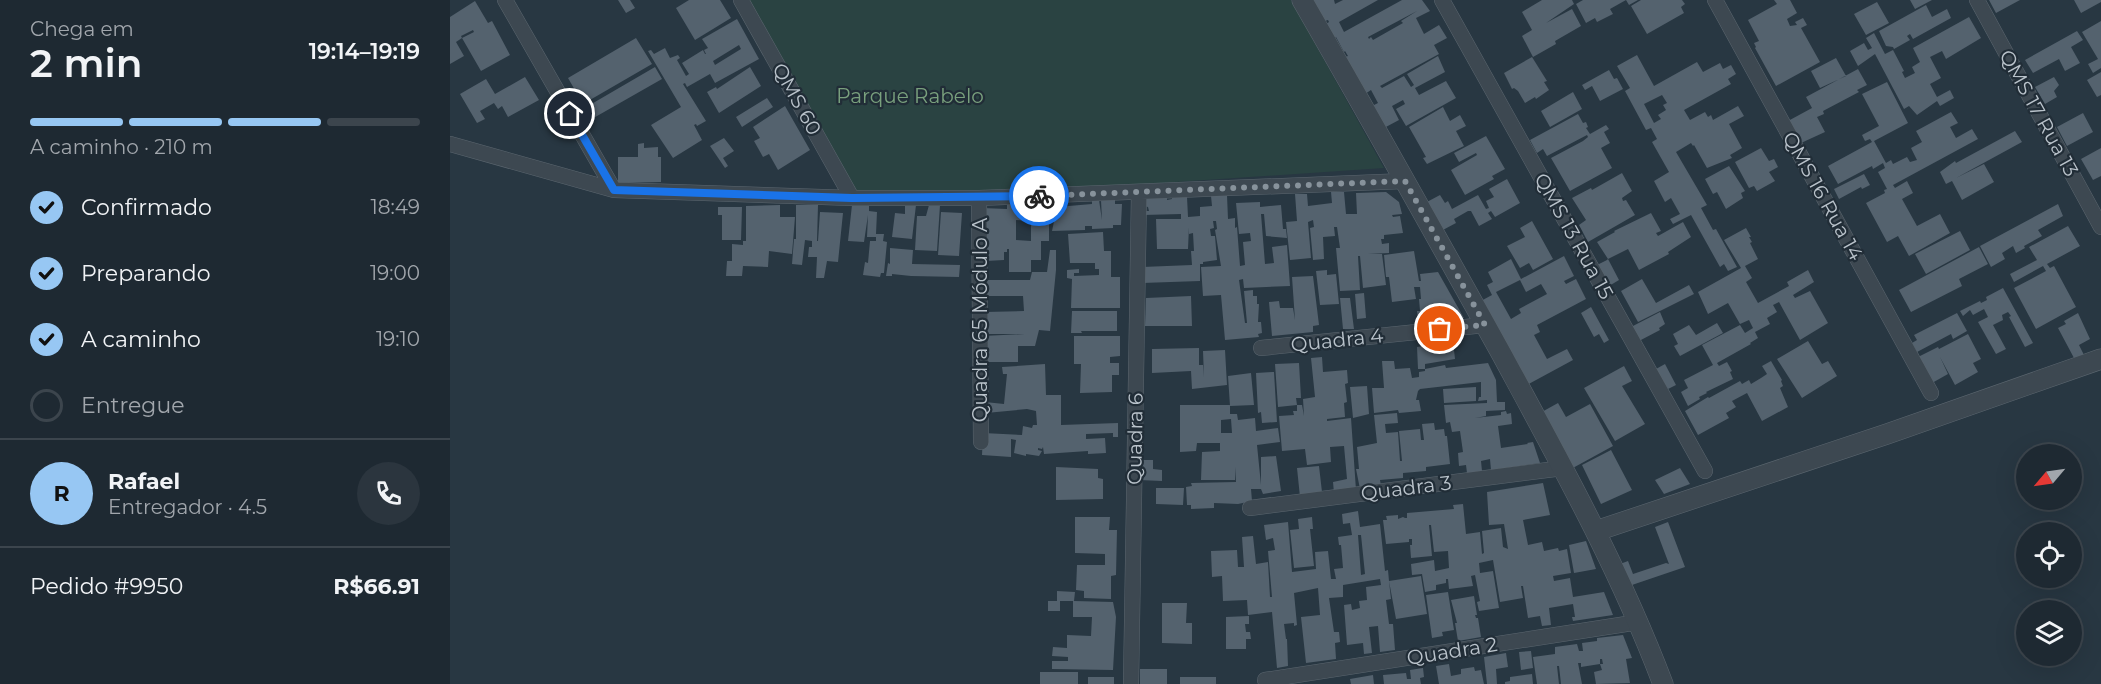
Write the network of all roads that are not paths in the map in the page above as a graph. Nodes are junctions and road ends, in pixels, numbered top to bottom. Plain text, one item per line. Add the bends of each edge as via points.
1 (504, 0) edge
2 (741, 0) edge
3 (1302, 0) edge
4 (1442, 0) edge
5 (1715, 0) edge
6 (1977, 0) edge
7 (450, 144) edge
8 (1405, 181) junction
9 (614, 190) junction
10 (1139, 193) junction
11 (852, 198) junction
12 (980, 198) junction
13 (2101, 227) edge
14 (1485, 325) junction
15 (1261, 348) dead end
16 (2101, 359) edge
17 (1930, 393) dead end
18 (981, 442) dead end
19 (1563, 468) junction
20 (1705, 471) dead end
21 (1250, 508) dead end
22 (1596, 531) junction
23 (1639, 622) junction
24 (1265, 680) dead end
25 (1131, 684) edge
26 (1663, 684) edge

1 - 9 street
2 - 11 street, QMS 60
3 - 8 street
4 - 20 street, QMS 13 Rua 15
5 - 17 street, QMS 16 Rua 14
6 - 13 street, QMS 17 Rua 13
7 - 9 street
8 - 10 street
8 - 14 street
9 - 11 street
10 - 12 street
10 - 25 street, Quadra 6
11 - 12 street
12 - 18 street, Quadra 65 Módulo A
14 - 15 street, Quadra 4
14 - 19 street
16 - 22 street
19 - 21 street, Quadra 3
19 - 22 street
22 - 23 street
23 - 24 street, Quadra 2
23 - 26 street

